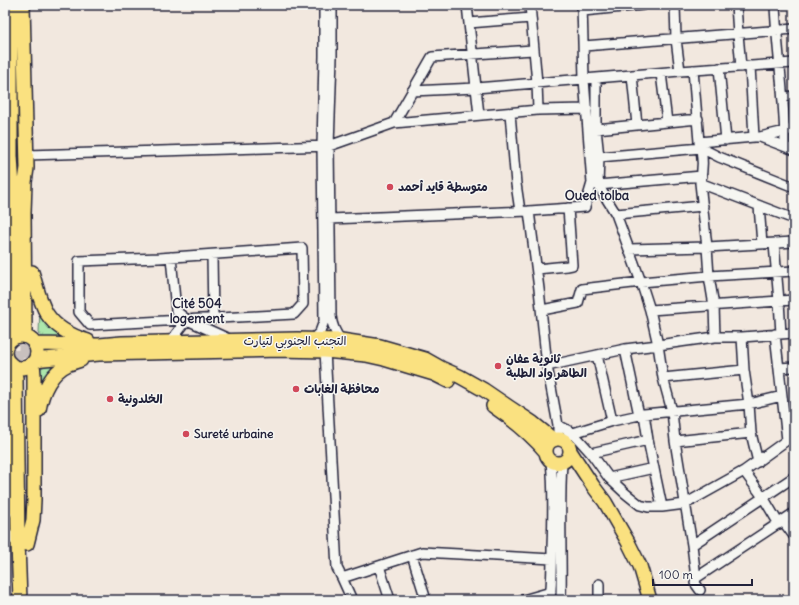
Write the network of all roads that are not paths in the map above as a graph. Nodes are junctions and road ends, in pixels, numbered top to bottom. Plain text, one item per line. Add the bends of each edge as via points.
1 (11, 5) edge
2 (23, 5) edge
3 (324, 5) edge
4 (332, 5) edge
5 (467, 5) edge
6 (530, 5) edge
7 (643, 5) edge
8 (675, 5) edge
9 (736, 5) edge
10 (775, 5) edge
11 (582, 8) edge
12 (531, 18) junction
13 (469, 23) junction
14 (794, 29) edge
15 (776, 31) junction
16 (738, 34) junction
17 (676, 39) junction
18 (584, 46) junction
19 (533, 50) junction
20 (473, 54) junction
21 (794, 63) edge
22 (780, 64) junction
23 (745, 67) junction
24 (719, 68) junction
25 (693, 70) junction
26 (680, 71) junction
27 (661, 73) junction
28 (632, 75) junction
29 (596, 78) junction
30 (584, 79) junction
31 (537, 83) junction
32 (476, 88) junction
33 (412, 91) junction
34 (783, 96) junction
35 (794, 96) edge
36 (587, 109) junction
37 (538, 110) junction
38 (510, 113) junction
39 (479, 115) junction
40 (698, 119) junction
41 (667, 122) junction
42 (394, 123) junction
43 (637, 125) junction
44 (592, 128) junction
45 (790, 130) edge
46 (757, 137) junction
47 (726, 140) junction
48 (700, 145) junction
49 (326, 147) junction
50 (790, 148) edge
51 (590, 151) junction
52 (11, 156) junction
53 (599, 156) junction
54 (27, 162) junction
55 (701, 179) junction
56 (5, 184) edge
57 (595, 184) junction
58 (794, 187) edge
59 (703, 206) junction
60 (759, 206) junction
61 (568, 208) junction
62 (524, 211) junction
63 (616, 214) junction
64 (330, 219) junction
65 (794, 219) edge
66 (794, 242) edge
67 (762, 244) junction
68 (774, 244) junction
69 (707, 247) junction
70 (629, 250) junction
71 (212, 255) junction
72 (171, 257) junction
73 (537, 269) junction
74 (794, 271) edge
75 (32, 272) junction
76 (776, 272) junction
77 (709, 276) junction
78 (641, 282) junction
79 (794, 300) edge
80 (779, 301) junction
81 (714, 306) junction
82 (542, 310) junction
83 (650, 310) junction
84 (213, 318) junction
85 (187, 320) junction
86 (794, 333) edge
87 (778, 334) junction
88 (742, 336) junction
89 (715, 337) junction
90 (312, 340) junction
91 (341, 340) junction
92 (232, 341) junction
93 (170, 342) junction
94 (658, 345) junction
95 (13, 347) edge
96 (625, 349) junction
97 (99, 350) junction
98 (325, 351) junction
99 (597, 355) junction
100 (34, 362) junction
101 (547, 366) junction
102 (794, 367) edge
103 (779, 368) junction
104 (744, 370) junction
105 (21, 377) tunnel mouth
106 (663, 378) junction
107 (782, 396) junction
108 (748, 404) junction
109 (672, 411) junction
110 (641, 415) junction
111 (612, 421) junction
112 (558, 425) junction
113 (574, 433) junction
114 (751, 433) junction
115 (558, 439) junction
116 (790, 439) edge
117 (648, 440) junction
118 (675, 441) junction
119 (591, 453) junction
120 (5, 458) edge
121 (559, 458) junction
122 (34, 460) junction
123 (758, 462) junction
124 (654, 468) junction
125 (744, 471) junction
126 (794, 477) edge
127 (610, 478) junction
128 (763, 497) junction
129 (10, 498) junction
130 (685, 504) junction
131 (662, 507) junction
132 (794, 513) edge
133 (5, 516) edge
134 (781, 522) junction
135 (5, 532) edge
136 (794, 536) edge
137 (22, 544) junction
138 (692, 545) junction
139 (412, 555) junction
140 (552, 559) junction
141 (379, 566) junction
142 (342, 578) junction
143 (696, 578) junction
144 (599, 584) dead end
145 (700, 590) dead end
146 (550, 596) edge
147 (20, 600) edge
148 (29, 600) edge
149 (352, 600) edge
150 (390, 600) edge
151 (426, 600) edge
152 (523, 600) edge
153 (561, 600) edge
154 (599, 600) edge
155 (650, 600) edge

1 - 52 highway
2 - 54 highway
3 - 49 street
4 - 49 street via 332,57
5 - 13 street
6 - 12 street
7 - 11 street
8 - 17 street
9 - 16 street
10 - 15 street
11 - 18 street
12 - 13 street
12 - 19 street
13 - 20 street
14 - 15 street
15 - 16 street
15 - 22 street
16 - 17 street
16 - 23 street
17 - 18 street
17 - 26 street
18 - 30 street
19 - 20 street
19 - 31 street
20 - 32 street
20 - 33 street via 432,57
21 - 22 street
22 - 23 street
22 - 34 street
23 - 24 street
23 - 46 street
24 - 25 street
24 - 47 street
25 - 26 street
25 - 40 street
26 - 27 street
27 - 28 street
27 - 41 street
28 - 29 street
28 - 43 street
29 - 30 street
29 - 44 street
30 - 31 street
30 - 36 street
31 - 32 street
31 - 37 street
32 - 33 street
32 - 39 street
33 - 42 street
34 - 35 street
34 - 45 street
36 - 37 street
36 - 44 street
37 - 38 street
38 - 39 street
38 - 62 street via 516,184
39 - 42 street
40 - 41 street
40 - 48 street
41 - 43 street
42 - 49 street
43 - 44 street
44 - 51 street
44 - 53 street
45 - 46 street
45 - 50 street
46 - 47 street
46 - 50 street
47 - 48 street
48 - 53 street
48 - 55 street
48 - 58 street via 720,157
49 - 54 street
49 - 64 street
49 - 90 street via 324,317 322,328
51 - 53 street
51 - 57 street
52 - 56 highway
52 - 95 highway via 6,227 7,317
53 - 57 street
54 - 75 highway
54 - 95 highway
55 - 57 street
55 - 59 street
55 - 60 street
57 - 61 street via 585,207
57 - 63 street
59 - 63 street
59 - 69 street
60 - 65 street
60 - 67 street
61 - 62 street
61 - 73 street via 572,264
62 - 64 street
62 - 73 street
63 - 70 street
64 - 91 street via 332,319
66 - 68 street
67 - 68 street
67 - 69 street
68 - 76 street
69 - 70 street
69 - 77 street
70 - 78 street
71 - 72 street
71 - 84 street
71 - 84 street via 302,248 304,304 294,314
72 - 85 street via 176,311
72 - 85 street via 79,261 78,312 90,325
73 - 82 street
74 - 76 street
75 - 95 highway
75 - 97 highway via 46,314 69,334
76 - 77 street
76 - 80 street
77 - 78 street
77 - 81 street
78 - 82 street via 582,289 578,304
78 - 83 street
79 - 80 street
80 - 81 street
80 - 87 street
81 - 83 street
81 - 89 street
82 - 101 street
83 - 94 street
84 - 85 street
85 - 92 street
85 - 93 street
86 - 87 street
87 - 88 street
87 - 103 street
88 - 89 street
88 - 104 street
89 - 94 street
90 - 91 highway, التجنب الجنوبي لتيارت
90 - 92 highway, التجنب الجنوبي لتيارت
91 - 115 highway, التجنب الجنوبي لتيارت via 380,346 425,359 484,390
92 - 93 highway, التجنب الجنوبي لتيارت
93 - 97 highway, التجنب الجنوبي لتيارت
94 - 96 street
94 - 106 street
95 - 97 highway, التجنب الجنوبي لتيارت
95 - 100 highway via 37,352
95 - 100 highway, التجنب الجنوبي لتيارت via 14,366 23,368
95 - 120 highway via 8,372
96 - 99 street
96 - 110 street
97 - 98 highway, التجنب الجنوبي لتيارت
97 - 100 highway, التجنب الجنوبي لتيارت
97 - 122 highway via 68,365 49,382 40,404
98 - 121 highway, التجنب الجنوبي لتيارت via 366,355 434,374 481,398 505,414
98 - 142 street via 337,568
99 - 101 street
99 - 111 street
100 - 122 highway
101 - 112 street
102 - 103 street
103 - 107 street
104 - 106 street
104 - 108 street
105 - 137 highway
106 - 109 street
107 - 108 street
107 - 116 street
108 - 109 street
108 - 114 street
109 - 110 street
109 - 118 street
110 - 111 street
110 - 117 street
111 - 113 street
112 - 113 street
112 - 115 street
113 - 115 street
113 - 119 street
114 - 118 street
114 - 123 street
115 - 121 highway, التجنب الجنوبي لتيارت via 568,444
115 - 121 highway via 549,443 546,448
116 - 123 street
117 - 119 street
117 - 124 street
118 - 130 street
119 - 127 street
120 - 129 highway
121 - 140 street via 552,470
121 - 153 street
121 - 155 highway via 592,486 608,507 640,566
122 - 137 highway via 33,520
123 - 125 street
124 - 127 street
124 - 131 street
125 - 128 street
125 - 130 street
126 - 128 street
127 - 131 street via 640,505
128 - 134 street
128 - 138 street
129 - 133 street
129 - 137 highway
130 - 131 street
130 - 138 street
132 - 134 street
134 - 136 street
134 - 143 street
135 - 137 street
137 - 147 highway
137 - 148 highway
138 - 143 street
139 - 140 street via 422,552
139 - 141 street
139 - 151 street
140 - 146 street
141 - 142 street
141 - 150 street
142 - 149 street
143 - 145 street via 695,583
144 - 154 street
146 - 152 street

